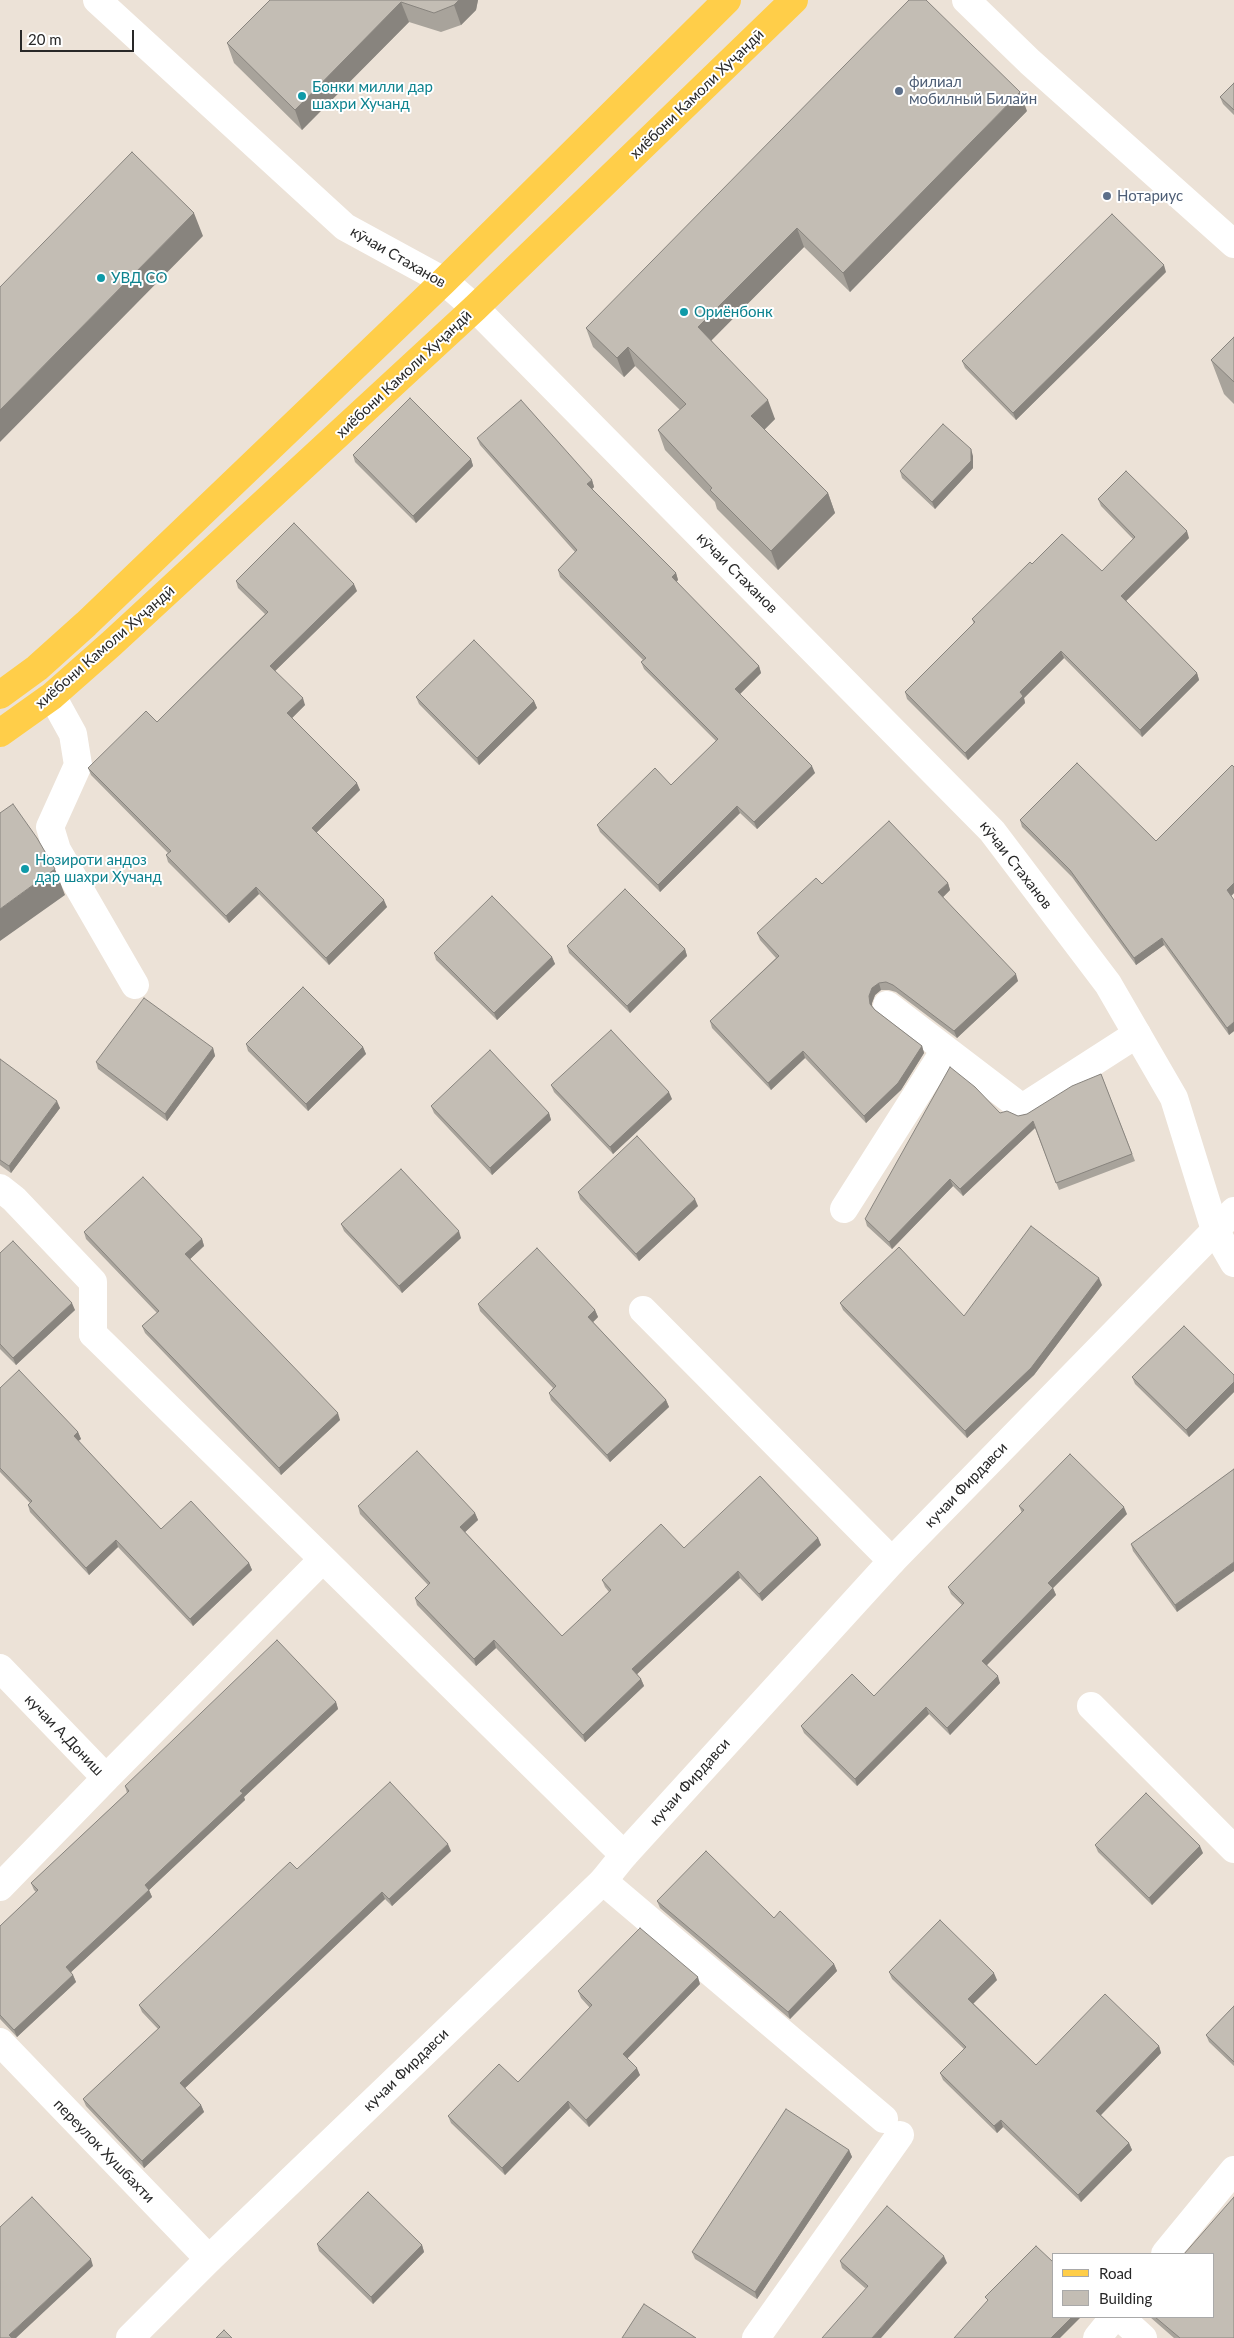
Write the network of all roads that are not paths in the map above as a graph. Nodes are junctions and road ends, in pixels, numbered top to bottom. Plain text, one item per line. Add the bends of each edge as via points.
1 (97, 0) edge
2 (727, 0) edge
3 (794, 0) edge
4 (966, 0) edge
5 (1234, 244) edge
6 (444, 281) junction
7 (475, 308) junction
8 (0, 695) edge
9 (52, 696) junction
10 (0, 733) edge
11 (135, 985) dead end
12 (887, 1005) dead end
13 (1136, 1034) junction
14 (945, 1050) junction
15 (0, 1188) edge
16 (844, 1209) dead end
17 (1234, 1211) edge
18 (1215, 1230) junction
19 (1234, 1263) edge
20 (643, 1310) dead end
21 (323, 1559) junction
22 (892, 1561) junction
23 (0, 1668) edge
24 (1091, 1706) dead end
25 (106, 1778) junction
26 (1234, 1849) edge
27 (624, 1854) junction
28 (603, 1881) junction
29 (0, 1888) edge
30 (0, 2042) edge
31 (1234, 2170) edge
32 (1166, 2253) edge
33 (209, 2259) junction
34 (1113, 2318) edge
35 (1121, 2318) edge
36 (130, 2338) edge
37 (756, 2338) edge
38 (1097, 2338) edge
39 (1142, 2338) edge

1 - 6 street, кӯчаи Стаханов via 345,227
2 - 6 main road, хиёбони Камоли Хуҷандӣ
3 - 7 main road, хиёбони Камоли Хуҷандӣ
4 - 5 street via 1030,62
6 - 7 street, кӯчаи Стаханов
6 - 8 main road, хиёбони Камоли Хуҷандӣ via 86,624
7 - 9 main road, хиёбони Камоли Хуҷандӣ
7 - 13 street, кӯчаи Стаханов via 992,831 1108,984
9 - 10 main road, хиёбони Камоли Хуҷандӣ
9 - 11 street via 73,734 78,765 50,827 56,850
12 - 14 street
13 - 14 street via 1022,1108
13 - 18 street, кӯчаи Стаханов via 1174,1098
14 - 16 street
15 - 21 street via 92,1282 93,1334
17 - 18 street, кучаи Фирдавси
18 - 19 street, кӯчаи Стаханов
18 - 22 street, кучаи Фирдавси
20 - 22 street
21 - 25 street
21 - 27 street
22 - 27 street, кучаи Фирдавси
23 - 25 street, кучаи А.Дониш
24 - 26 street
25 - 29 street, кучаи А.Дониш
27 - 28 street, кучаи Фирдавси
28 - 33 street, кучаи Фирдавси
28 - 37 street via 892,2127
30 - 33 street, переулок Хушбахти
31 - 32 street
33 - 36 street, кучаи Фирдавси
34 - 38 street
35 - 39 street

